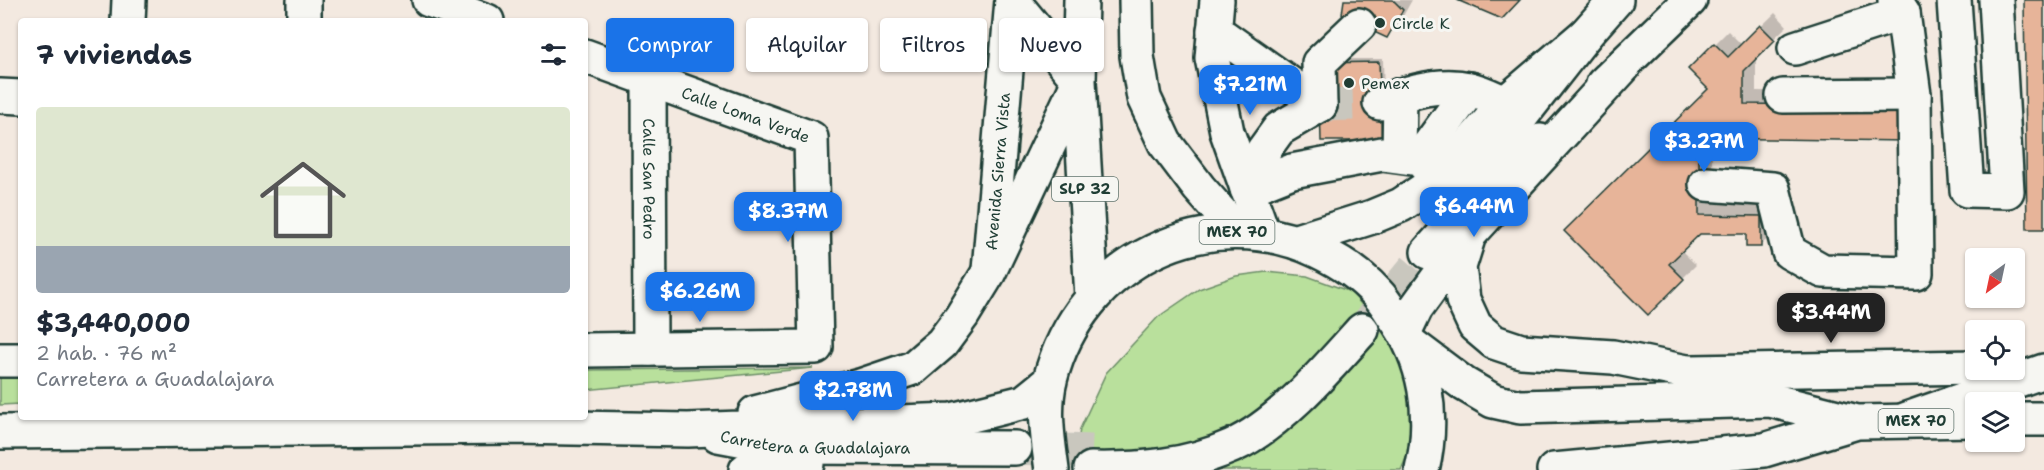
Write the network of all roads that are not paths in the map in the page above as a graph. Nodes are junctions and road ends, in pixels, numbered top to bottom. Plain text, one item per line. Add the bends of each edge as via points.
1 (129, 0) edge
2 (304, 0) edge
3 (429, 0) edge
4 (1012, 0) edge
5 (1081, 0) edge
6 (1136, 0) edge
7 (1616, 0) edge
8 (1690, 0) edge
9 (1954, 0) edge
10 (1996, 0) edge
11 (1899, 7) edge
12 (1216, 15) edge
13 (128, 18) edge
14 (304, 18) edge
15 (478, 18) edge
16 (1359, 25) dead end
17 (1586, 34) junction
18 (1795, 48) dead end
19 (588, 57) edge
20 (1624, 66) junction
21 (649, 80) junction
22 (1079, 81) junction
23 (1470, 88) junction
24 (1914, 95) junction
25 (0, 96) edge
26 (1783, 96) dead end
27 (18, 97) edge
28 (1505, 103) junction
29 (1320, 105) junction
30 (1420, 164) junction
31 (1706, 184) dead end
32 (1255, 186) junction
33 (1250, 232) junction
34 (1469, 235) junction
35 (1296, 241) junction
36 (989, 272) junction
37 (1092, 297) junction
38 (1355, 324) tunnel mouth
39 (1409, 338) junction
40 (650, 349) junction
41 (588, 350) edge
42 (0, 360) edge
43 (18, 360) edge
44 (2025, 366) edge
45 (2044, 366) edge
46 (1965, 367) edge
47 (2044, 371) edge
48 (1687, 372) junction
49 (1050, 381) junction
50 (1770, 400) junction
51 (2025, 419) edge
52 (2044, 419) edge
53 (1965, 420) edge
54 (1900, 421) junction
55 (1857, 422) junction
56 (688, 430) junction
57 (0, 432) edge
58 (1092, 460) tunnel mouth
59 (746, 470) edge
60 (1052, 470) edge
61 (1422, 470) edge
62 (1554, 470) edge

1 - 13 main road
2 - 14 main road
3 - 15 main road
4 - 22 main road
4 - 36 main road, Avenida Sierra Vista
5 - 22 main road, SLP 32
6 - 33 main road via 1137,56 1144,98 1165,143 1199,188
7 - 17 main road
8 - 20 main road
9 - 10 main road via 1967,190 2007,191
11 - 18 main road
11 - 24 main road
12 - 29 main road
12 - 32 main road via 1212,58 1227,132
16 - 29 main road via 1318,63
17 - 20 main road via 1422,247
17 - 28 main road
19 - 21 main road, Calle Loma Verde
20 - 34 main road
21 - 40 main road, Calle San Pedro
21 - 40 main road, Calle Loma Verde via 811,138 816,346
22 - 36 main road
22 - 37 main road, SLP 32
23 - 28 main road
23 - 30 main road
23 - 30 main road via 1445,86 1390,99
24 - 26 main road
24 - 31 main road via 1916,273 1823,271 1789,252 1773,189
25 - 27 main road
28 - 30 main road
29 - 32 main road via 1279,129 1263,151
30 - 32 main road via 1382,154 1292,171
30 - 35 main road via 1401,205
32 - 33 main road
33 - 35 main road, MEX 70
33 - 37 main road, MEX 70 via 1197,235 1158,248 1122,269
34 - 39 main road via 1416,308
34 - 48 main road via 1460,267 1463,300 1475,326 1494,342 1521,351 1613,357
35 - 39 main road, MEX 70 via 1340,261 1377,292
36 - 56 main road via 942,344 913,368 860,386
37 - 49 main road, MEX 70 via 1065,336
38 - 58 main road via 1250,414 1223,428 1183,442
39 - 50 main road, MEX 70 via 1464,384 1493,401 1520,407
39 - 61 main road, MEX 70 via 1427,394 1428,445
40 - 41 main road
42 - 43 main road
44 - 45 main road
46 - 48 main road
47 - 54 main road
48 - 50 main road
49 - 56 main road via 1024,402 952,420
49 - 60 main road, MEX 70 via 1046,428
50 - 55 main road, MEX 70
51 - 52 main road
53 - 54 main road, MEX 70
54 - 55 main road, MEX 70
55 - 62 main road, MEX 70 via 1764,450
56 - 57 main road via 502,427
56 - 59 main road, Carretera a Guadalajara via 782,447 1016,457 781,464

